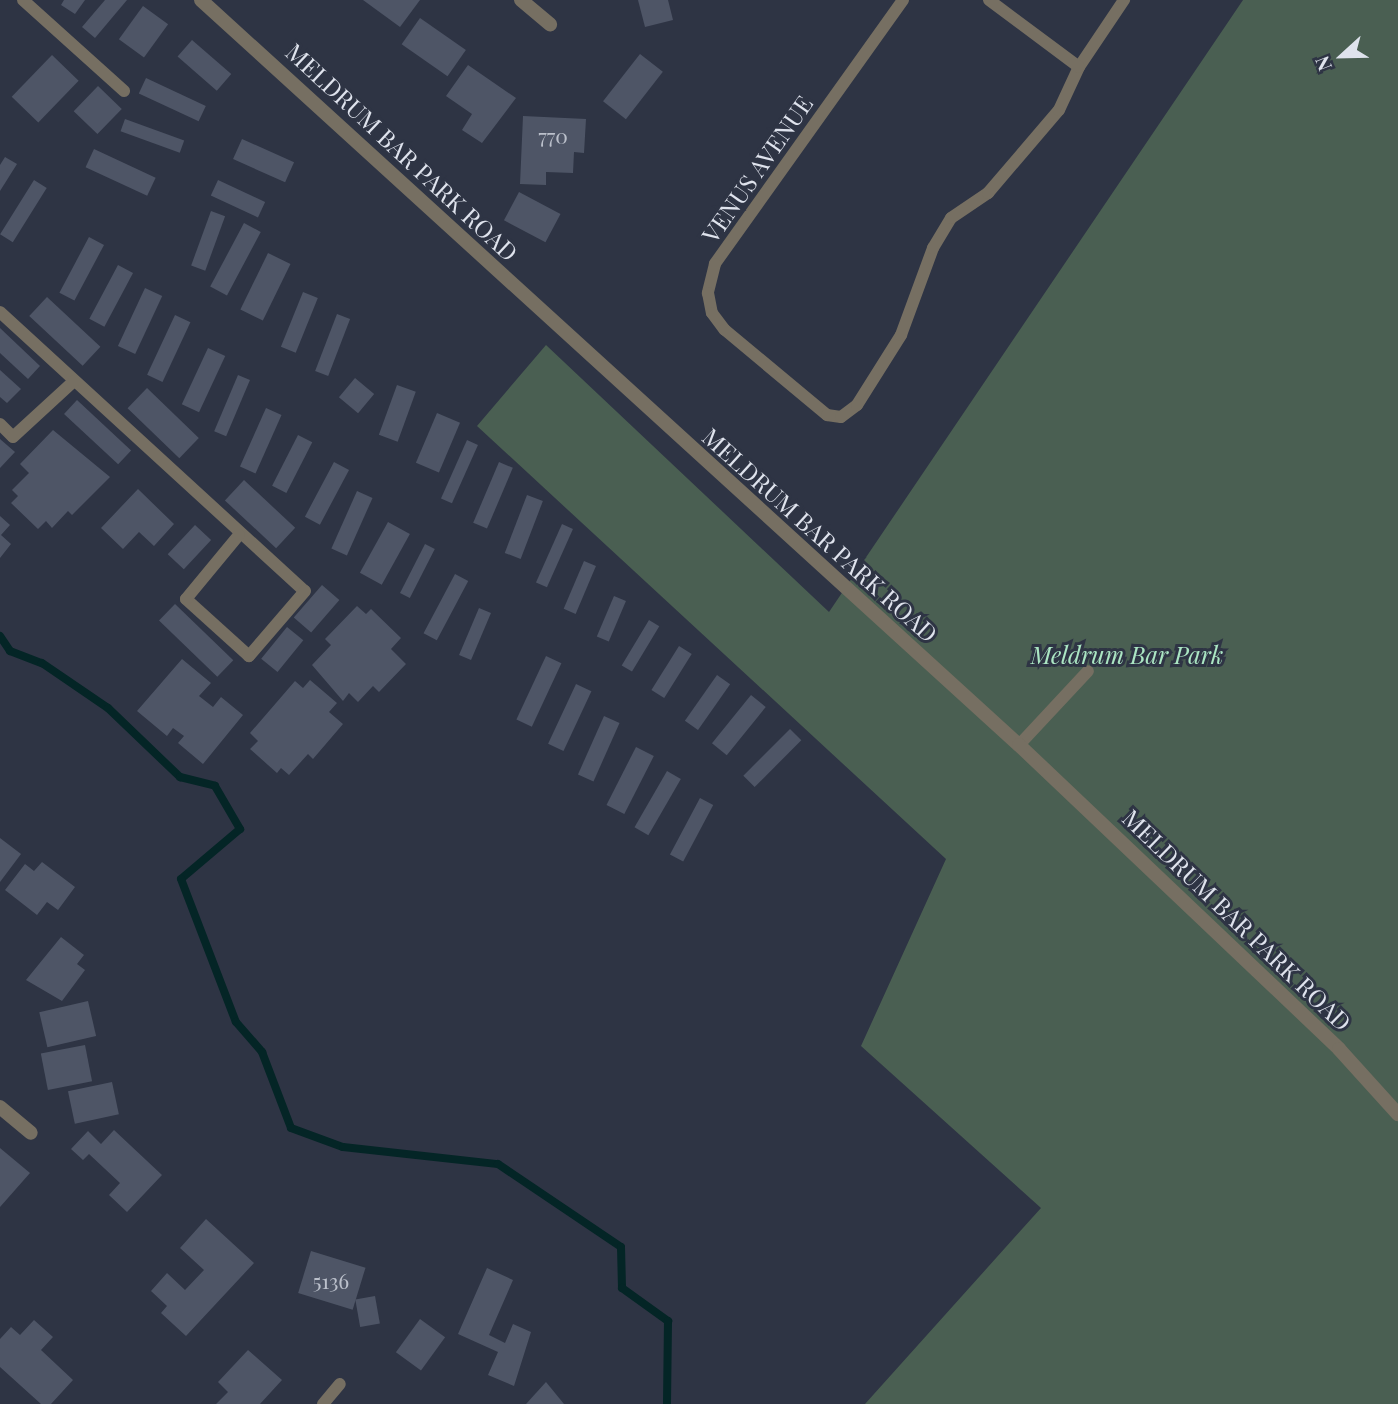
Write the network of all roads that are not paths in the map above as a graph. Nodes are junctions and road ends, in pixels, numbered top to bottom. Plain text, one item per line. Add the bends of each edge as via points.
1 (23, 0) edge
2 (201, 0) edge
3 (521, 0) edge
4 (903, 0) edge
5 (989, 0) edge
6 (1124, 0) edge
7 (550, 24) dead end
8 (1079, 67) junction
9 (124, 91) dead end
10 (0, 312) edge
11 (74, 381) junction
12 (0, 424) edge
13 (239, 535) junction
14 (1088, 671) dead end
15 (1019, 745) junction
16 (0, 1107) edge
17 (1398, 1114) edge
18 (31, 1133) dead end
19 (340, 1384) dead end
20 (323, 1404) edge

1 - 9 lane
2 - 15 street, MELDRUM BAR PARK ROAD
3 - 7 street
4 - 8 lane, VENUS AVENUE via 715,264 708,293 712,313 761,364 827,415 841,417 857,405 901,335 951,218 988,193 1059,110
5 - 8 lane
6 - 8 lane, VENUS AVENUE
10 - 11 lane
11 - 12 lane via 13,437
11 - 13 lane
13 - 13 lane via 305,591 250,656 186,598
14 - 15 lane
15 - 17 street, MELDRUM BAR PARK ROAD via 1339,1049
16 - 18 street
19 - 20 lane

